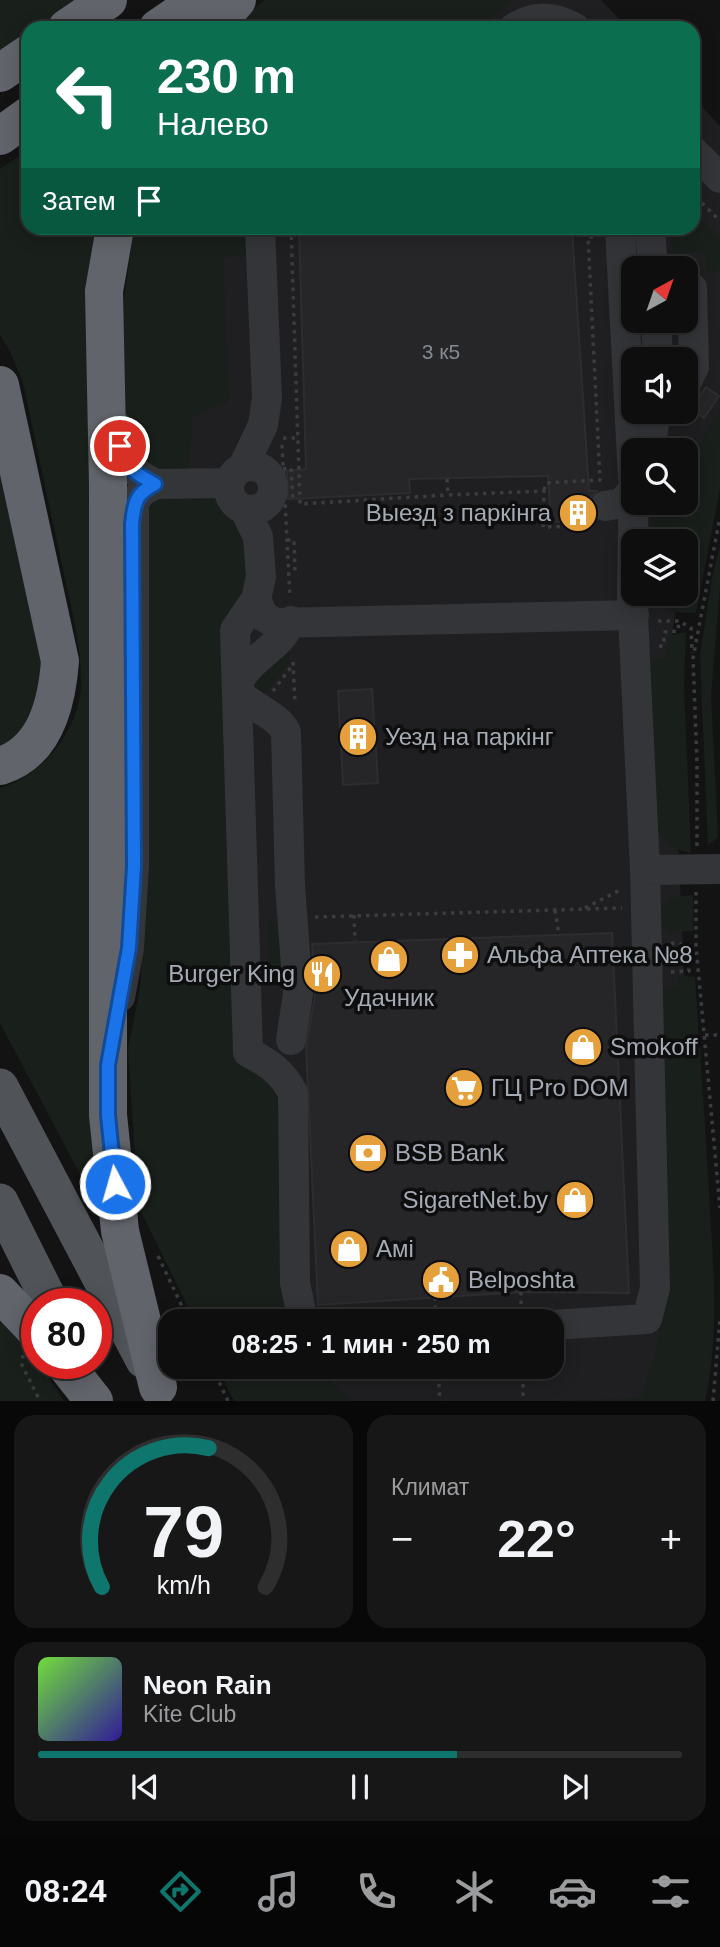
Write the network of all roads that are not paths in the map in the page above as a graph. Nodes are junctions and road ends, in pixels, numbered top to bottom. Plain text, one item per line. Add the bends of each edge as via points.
1 (108, 0) edge
2 (199, 0) edge
3 (237, 0) edge
4 (77, 21) edge
5 (168, 21) edge
6 (218, 21) edge
7 (533, 21) edge
8 (559, 21) edge
9 (21, 59) edge
10 (0, 74) edge
11 (21, 121) edge
12 (0, 136) edge
13 (700, 158) edge
14 (720, 178) edge
15 (114, 235) edge
16 (260, 235) edge
17 (620, 235) edge
18 (651, 235) edge
19 (652, 256) edge
20 (105, 334) junction
21 (0, 385) edge
22 (631, 438) edge
23 (236, 475) junction
24 (155, 484) junction
25 (621, 504) edge
26 (245, 510) junction
27 (633, 515) edge
28 (602, 516) road end
29 (256, 599) junction
30 (634, 615) junction
31 (291, 621) junction
32 (238, 687) junction
33 (0, 766) edge
34 (720, 869) edge
35 (645, 870) junction
36 (291, 1040) dead end
37 (108, 1065) junction
38 (0, 1087) edge
39 (0, 1202) edge
40 (43, 1288) edge
41 (0, 1293) edge
42 (301, 1309) edge
43 (21, 1315) edge
44 (564, 1324) edge
45 (77, 1379) edge
46 (89, 1379) edge
47 (162, 1394) edge
48 (94, 1401) edge
49 (100, 1401) edge

1 - 4 highway
2 - 5 highway
3 - 6 highway
7 - 8 lane via 550,17
9 - 10 highway
11 - 12 highway
13 - 14 lane
15 - 20 highway via 104,291
16 - 23 lane via 267,398 263,425
17 - 22 lane
18 - 19 lane
20 - 24 lane via 124,461
20 - 37 highway
21 - 33 highway via 60,661 57,698 49,721 21,753
23 - 24 lane
23 - 26 lane via 230,495
23 - 26 lane via 258,467 273,486 270,499 261,507
24 - 37 lane via 134,502 132,524 134,866 129,948
25 - 28 lane
26 - 29 lane via 258,537 261,577
27 - 30 lane
29 - 31 lane via 264,617 276,623
29 - 32 lane via 235,630
30 - 31 lane
30 - 35 lane
31 - 32 lane via 277,644 251,663
32 - 36 lane via 250,705 282,723 286,732 298,994
32 - 42 lane via 247,1052 272,1065 293,1093 295,1283
34 - 35 lane
35 - 44 lane via 655,1288 647,1319
37 - 47 highway via 108,1115 120,1231
38 - 47 main road
39 - 40 main road
41 - 43 highway
45 - 48 highway
46 - 49 main road

